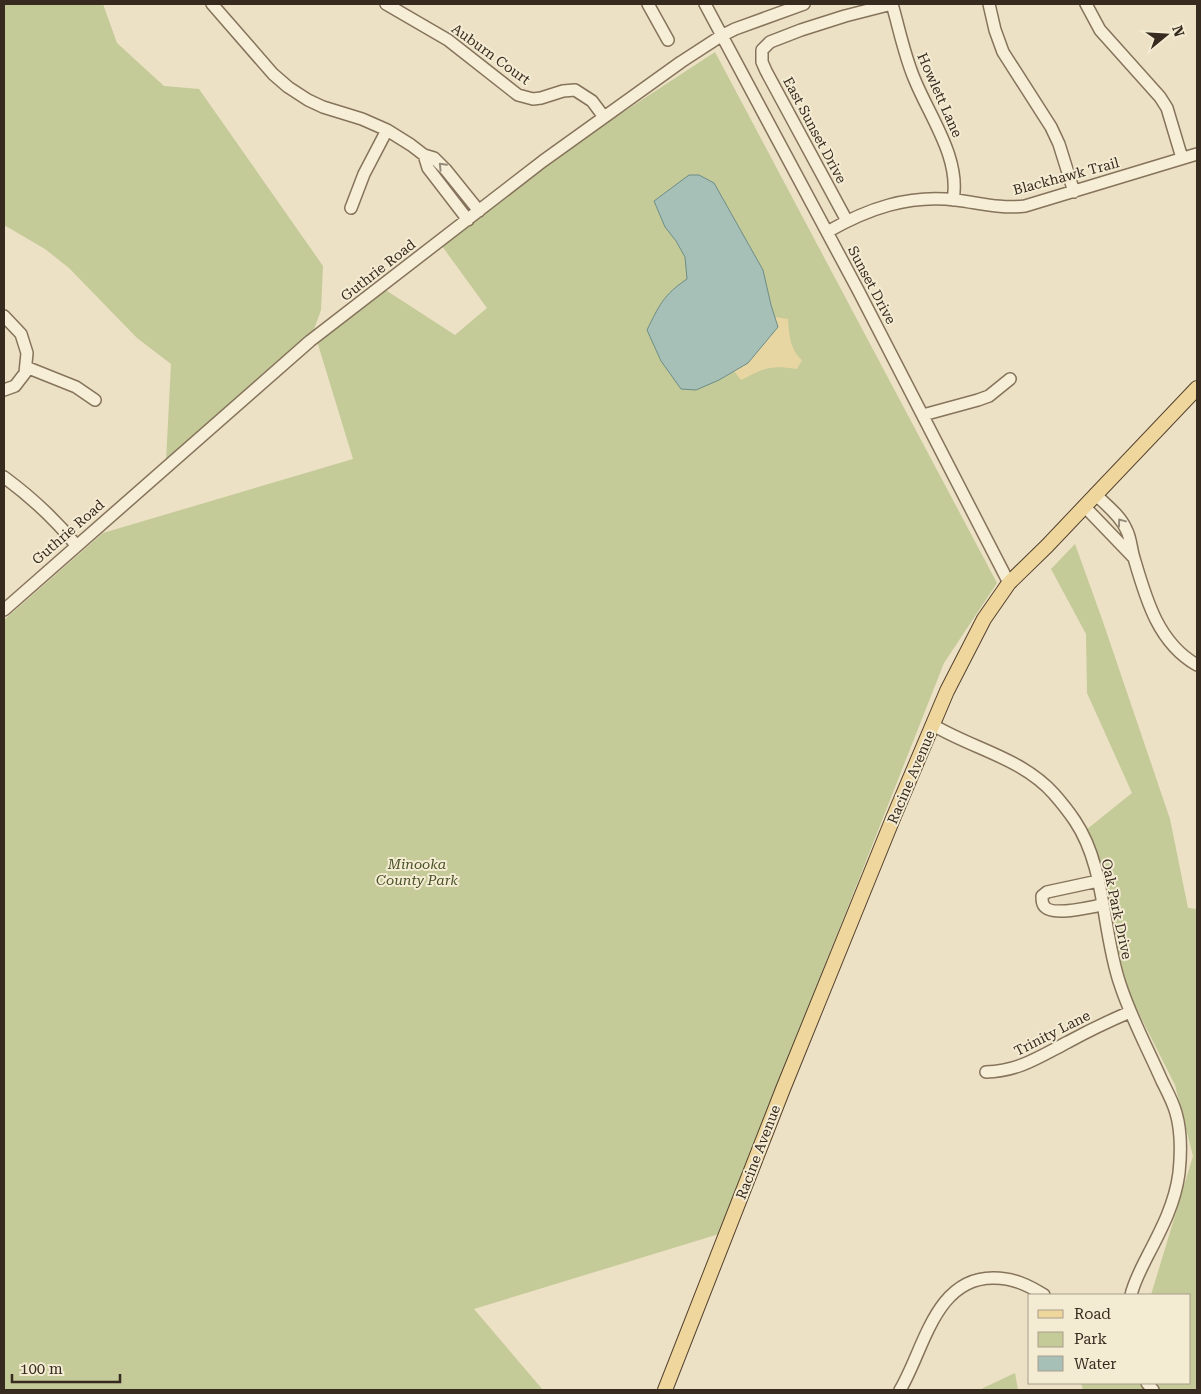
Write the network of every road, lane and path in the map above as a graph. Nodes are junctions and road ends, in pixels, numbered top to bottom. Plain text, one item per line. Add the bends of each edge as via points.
1 (212, 4) edge
2 (386, 4) edge
3 (648, 4) edge
4 (704, 4) edge
5 (804, 4) edge
6 (892, 4) edge
7 (989, 4) edge
8 (1086, 4) edge
9 (721, 36) junction
10 (668, 40) dead end
11 (604, 117) junction
12 (387, 130) junction
13 (1197, 154) edge
14 (424, 155) junction
15 (1182, 158) junction
16 (456, 182) junction
17 (445, 189) junction
18 (1074, 192) junction
19 (953, 200) junction
20 (351, 208) dead end
21 (479, 211) junction
22 (468, 220) junction
23 (846, 221) junction
24 (827, 232) junction
25 (4, 316) edge
26 (26, 367) junction
27 (1010, 379) dead end
28 (1197, 388) edge
29 (4, 390) edge
30 (95, 400) dead end
31 (923, 415) junction
32 (4, 477) edge
33 (1095, 494) junction
34 (1084, 506) junction
35 (76, 545) junction
36 (1134, 558) junction
37 (1009, 583) junction
38 (4, 610) edge
39 (1197, 665) edge
40 (933, 724) junction
41 (1098, 881) junction
42 (1102, 905) junction
43 (1130, 1012) junction
44 (986, 1072) dead end
45 (1042, 1294) edge
46 (1130, 1294) edge
47 (665, 1390) edge
48 (900, 1390) edge

1 - 12 street via 288,87 328,109
2 - 11 street, Auburn Court via 448,40 518,95 533,99 575,90 592,101
3 - 10 street
4 - 9 street, Sunset Drive
5 - 9 street, Guthrie Road
6 - 19 street, Howlett Lane via 914,77 950,154 955,179
6 - 23 street, East Sunset Drive via 800,30 770,42 762,50 766,71
7 - 18 street via 1003,52 1051,127
8 - 15 street via 1100,30 1167,108
9 - 11 street, Guthrie Road
9 - 24 street, Sunset Drive
11 - 21 street, Guthrie Road
12 - 14 street
12 - 20 street
13 - 15 street, Blackhawk Trail
16 -> 14 street via 439,162
14 - 17 street via 428,168
15 - 18 street, Blackhawk Trail
16 - 17 street
16 - 21 street
17 - 22 street
18 - 19 street, Blackhawk Trail via 1015,207
19 - 23 street, Blackhawk Trail via 902,202
21 - 22 street, Guthrie Road
22 - 35 street, Guthrie Road via 277,369
23 - 24 street, Blackhawk Trail
24 - 31 street, Sunset Drive
25 - 26 street via 21,334 28,353
26 - 29 street via 15,386
26 - 30 street via 76,387
27 - 31 street via 989,396
28 - 33 main road, Racine Avenue
31 - 37 street, Sunset Drive
32 - 35 street via 47,512
33 - 34 main road, Racine Avenue
36 -> 33 street via 1124,525
34 - 36 street
34 - 37 main road, Racine Avenue
35 - 38 street, Guthrie Road
36 - 39 street via 1152,613 1165,637
37 - 40 main road, Racine Avenue via 980,626
40 - 41 street, Oak Park Drive via 1024,769 1052,792 1082,834
40 - 47 main road, Racine Avenue
41 - 42 street, Oak Park Drive
41 - 42 street via 1047,892 1042,896 1042,903 1056,912
42 - 43 street, Oak Park Drive via 1116,973
43 - 44 street, Trinity Lane via 1020,1067
43 - 46 street, Oak Park Drive via 1174,1108 1180,1156 1171,1209
45 - 48 street via 1004,1278 975,1280 958,1288 940,1308

